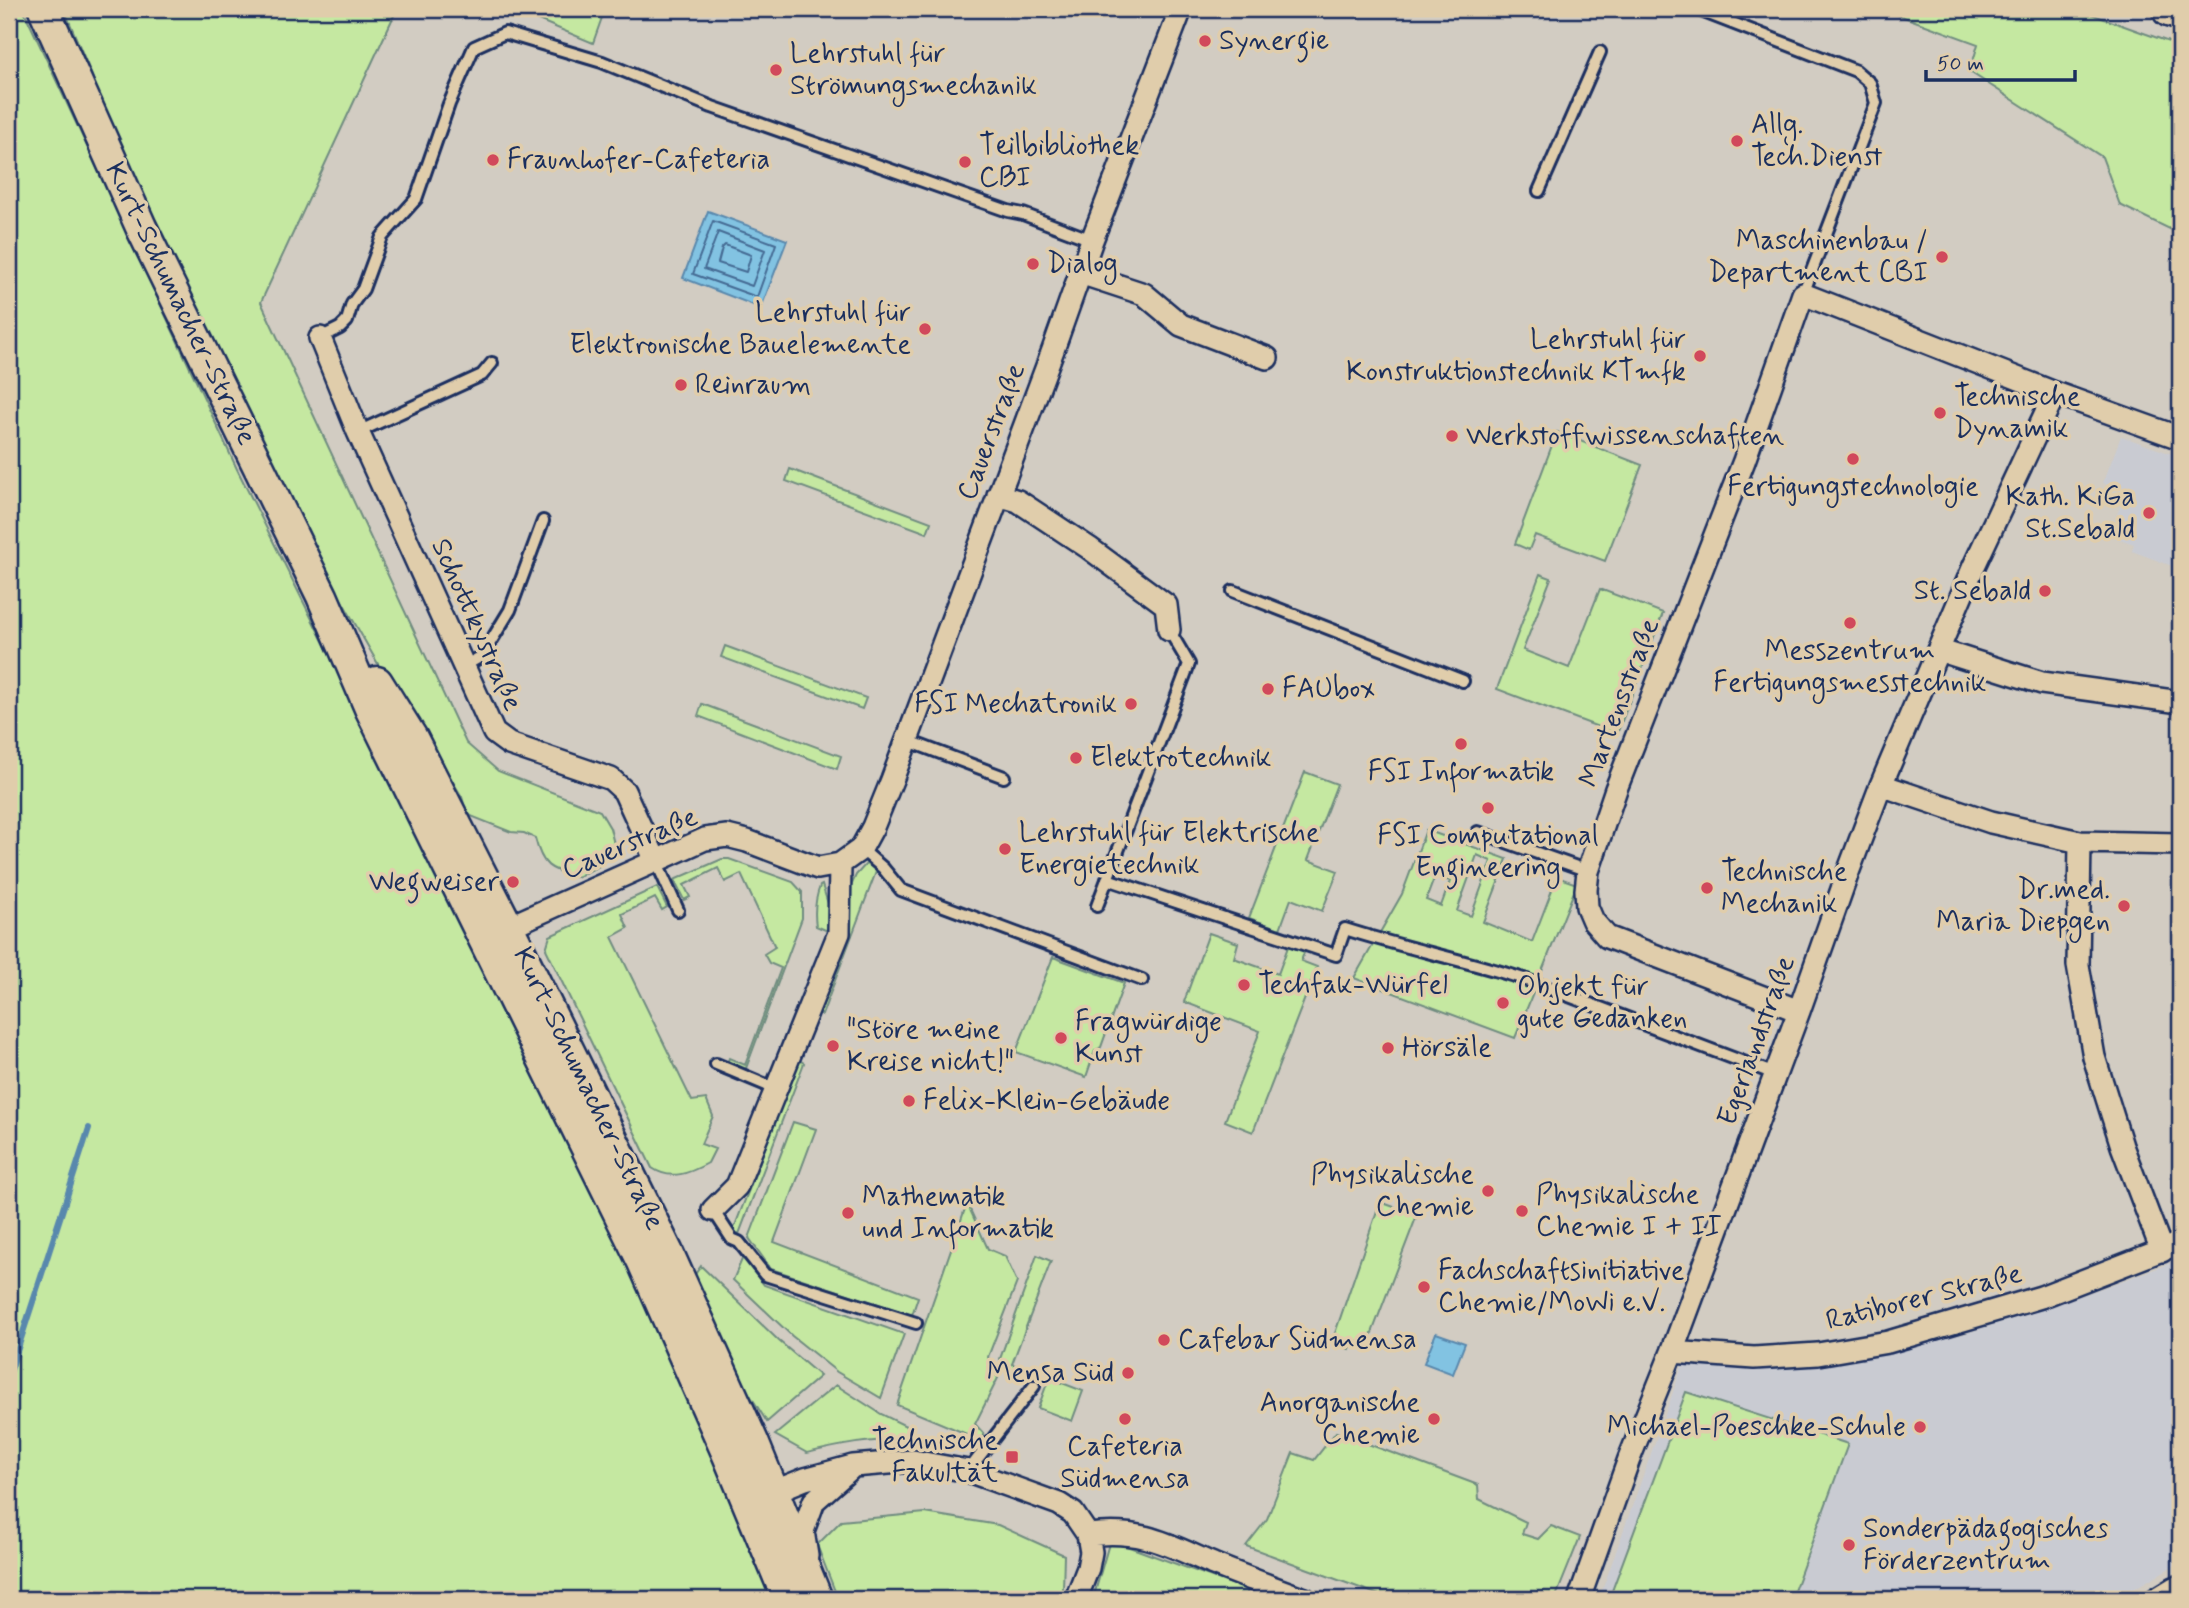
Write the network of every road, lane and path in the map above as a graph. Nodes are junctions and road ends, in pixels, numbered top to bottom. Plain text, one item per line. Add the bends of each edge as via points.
1 (44, 9) edge
2 (1181, 9) edge
3 (1696, 9) edge
4 (2170, 9) edge
5 (2180, 12) edge
6 (1600, 52) dead end
7 (1539, 191) dead end
8 (1093, 240) junction
9 (1080, 273) junction
10 (1803, 294) junction
11 (320, 338) joint
12 (1267, 358) dead end
13 (492, 363) dead end
14 (2055, 393) junction
15 (358, 432) junction
16 (2180, 438) edge
17 (998, 495) junction
18 (543, 521) dead end
19 (1233, 591) dead end
20 (1169, 630) joint
21 (1938, 650) junction
22 (464, 666) junction
23 (1463, 681) dead end
24 (2180, 702) edge
25 (906, 740) junction
26 (1004, 777) dead end
27 (1881, 785) junction
28 (1478, 832) dead end
29 (2080, 842) junction
30 (2180, 844) edge
31 (861, 849) junction
32 (656, 861) junction
33 (839, 864) junction
34 (1588, 871) junction
35 (1107, 879) junction
36 (1097, 906) dead end
37 (678, 909) dead end
38 (496, 933) junction
39 (1142, 980) dead end
40 (1799, 1011) junction
41 (716, 1064) dead end
42 (1775, 1074) junction
43 (776, 1089) junction
44 (713, 1210) joint
45 (2171, 1247) edge
46 (916, 1322) dead end
47 (1672, 1352) junction
48 (1034, 1386) dead end
49 (853, 1466) junction
50 (968, 1471) junction
51 (761, 1497) junction
52 (1088, 1535) junction
53 (2180, 1586) edge
54 (806, 1595) edge
55 (1076, 1599) edge
56 (1305, 1599) edge
57 (1579, 1599) edge
58 (2156, 1599) edge

1 - 38 main road, Kurt-Schumacher-Straße via 141,227 322,596 370,708
2 - 8 street, Cauerstraße
3 - 10 lane via 1856,71 1870,83 1876,103
4 - 5 highway
6 - 7 lane
8 - 9 street, Cauerstraße
8 - 11 lane via 712,107 601,62 505,33 474,47 416,199 382,237 346,321
9 - 12 street via 1144,294 1181,325
9 - 17 street, Cauerstraße
10 - 14 street
10 - 34 street, Martensstraße
11 - 15 street, Schottkystraße
13 - 15 lane via 482,375
14 - 16 street
14 - 21 street, Egerlandstraße
15 - 22 street, Schottkystraße
17 - 20 street via 1018,501 1166,605
17 - 25 street, Cauerstraße
18 - 22 lane via 510,610 482,656
19 - 23 lane
20 - 35 lane via 1189,664
21 - 24 street via 2042,683
21 - 27 street, Egerlandstraße
22 - 32 street, Schottkystraße via 494,733 509,744 611,779 624,791
25 - 26 lane
25 - 31 street, Cauerstraße
27 - 29 street via 1991,822
27 - 40 street, Egerlandstraße
28 - 34 lane
29 - 30 street
29 - 45 street via 2078,965 2094,1057 2122,1146
31 - 33 street, Cauerstraße
31 - 39 lane via 901,890
32 - 33 street, Cauerstraße via 705,839 727,836 818,868
32 - 37 lane
32 - 38 street, Cauerstraße
33 - 43 street via 839,933
34 - 40 street, Martensstraße via 1587,907 1607,937
35 - 36 lane
35 - 42 lane via 1336,955 1345,929 1489,968
38 - 51 main road, Kurt-Schumacher-Straße via 667,1251
40 - 42 street, Egerlandstraße
41 - 43 lane
42 - 47 street, Egerlandstraße
43 - 44 street via 737,1186
44 - 46 lane via 765,1275
45 - 47 street, Ratiborer Straße via 2041,1297 1888,1342 1818,1354 1754,1358
47 - 57 street, Egerlandstraße
48 - 50 lane
49 - 50 street via 914,1461
49 - 51 street
49 - 54 street via 814,1501 803,1531
50 - 52 street via 1059,1504 1073,1513
51 - 54 main road, Kurt-Schumacher-Straße
52 - 55 street via 1091,1552
52 - 56 street via 1131,1533 1166,1543
53 - 58 street

